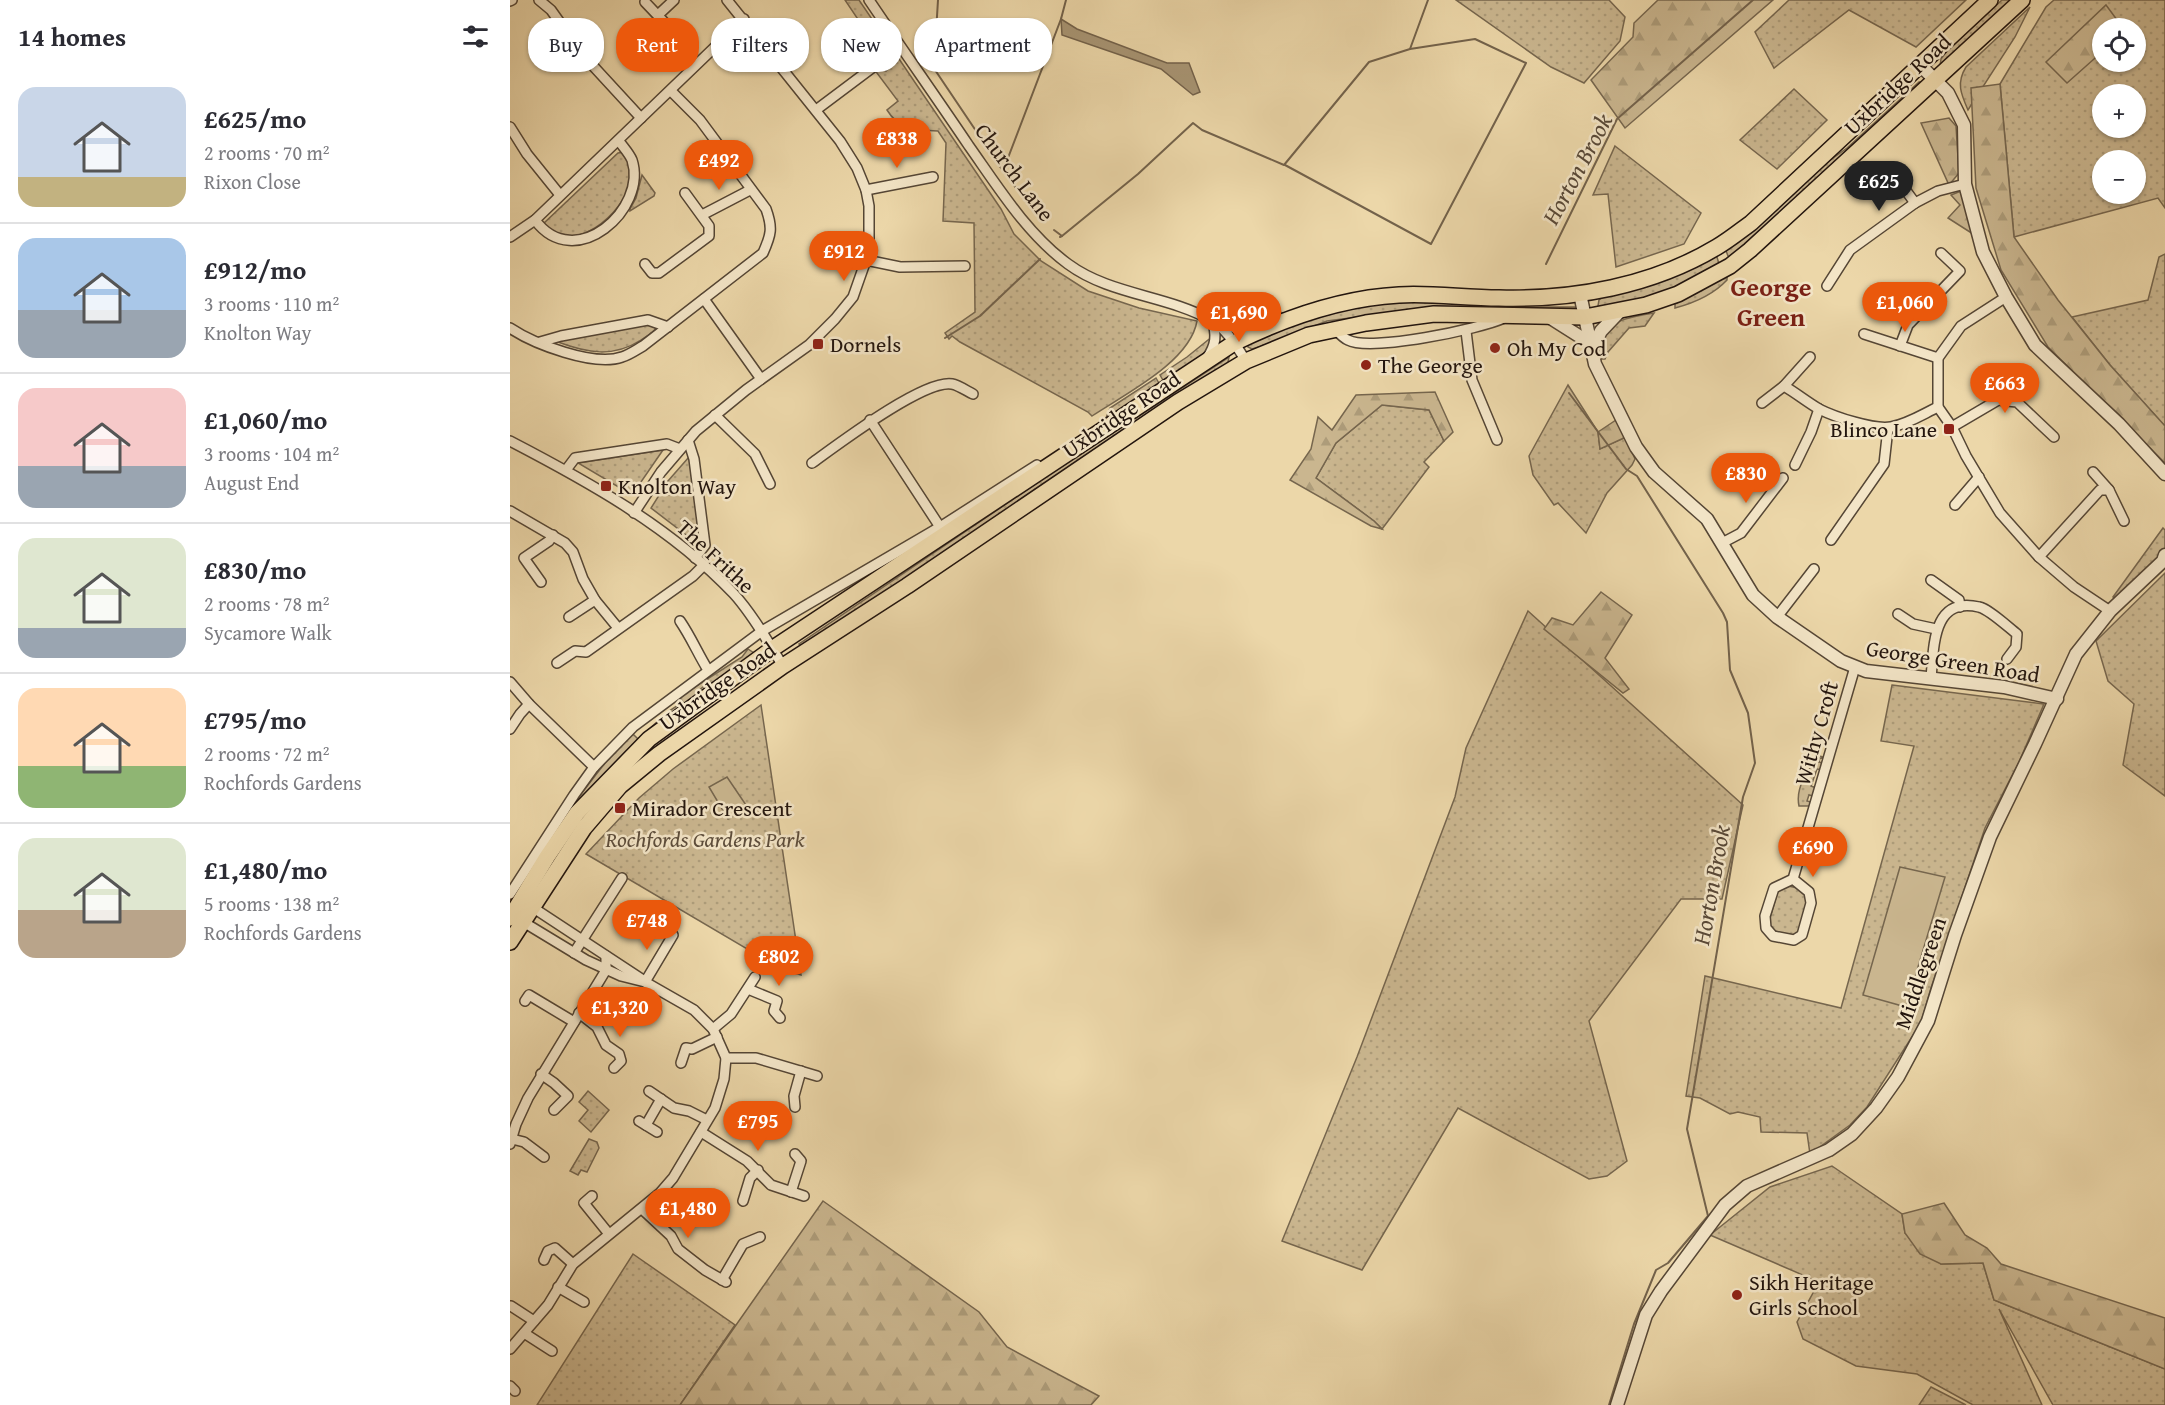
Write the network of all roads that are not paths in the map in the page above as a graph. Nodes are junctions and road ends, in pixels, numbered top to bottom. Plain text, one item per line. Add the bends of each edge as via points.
1 (539, 0) edge
2 (674, 0) edge
3 (727, 0) edge
4 (869, 0) edge
5 (1990, 0) edge
6 (2022, 0) edge
7 (645, 2) dead end
8 (743, 18) edge
9 (711, 52) edge
10 (1920, 65) junction
11 (786, 72) edge
12 (867, 72) edge
13 (1935, 79) junction
14 (671, 91) junction
15 (816, 110) junction
16 (641, 118) junction
17 (510, 127) edge
18 (619, 141) junction
19 (1893, 173) dead end
20 (933, 177) dead end
21 (1965, 184) junction
22 (750, 190) junction
23 (866, 190) junction
24 (685, 193) dead end
25 (560, 195) junction
26 (1915, 203) junction
27 (702, 215) junction
28 (535, 220) junction
29 (510, 237) edge
30 (1941, 253) dead end
31 (866, 260) junction
32 (645, 264) dead end
33 (965, 266) dead end
34 (1827, 286) dead end
35 (1580, 294) junction
36 (2006, 297) junction
37 (704, 299) junction
38 (1620, 311) junction
39 (1509, 316) junction
40 (1549, 317) junction
41 (1585, 317) junction
42 (1212, 320) junction
43 (1269, 326) junction
44 (668, 327) junction
45 (510, 328) edge
46 (1334, 328) junction
47 (1466, 331) junction
48 (1864, 334) dead end
49 (540, 342) junction
50 (1234, 343) junction
51 (1591, 346) junction
52 (1900, 346) junction
53 (1810, 357) dead end
54 (1938, 358) junction
55 (1246, 361) junction
56 (1204, 363) junction
57 (761, 380) junction
58 (1784, 386) junction
59 (973, 394) dead end
60 (1762, 403) dead end
61 (1938, 407) junction
62 (1819, 409) junction
63 (715, 415) junction
64 (870, 420) junction
65 (1097, 426) dead end
66 (1952, 427) junction
67 (1888, 428) junction
68 (2055, 437) dead end
69 (1497, 440) dead end
70 (510, 441) edge
71 (688, 441) junction
72 (680, 448) junction
73 (812, 463) dead end
74 (1795, 465) dead end
75 (566, 470) junction
76 (2093, 472) dead end
77 (2165, 474) edge
78 (1979, 477) junction
79 (1783, 478) dead end
80 (770, 484) dead end
81 (2109, 490) junction
82 (1955, 506) dead end
83 (510, 511) edge
84 (634, 513) junction
85 (2124, 521) dead end
86 (940, 526) junction
87 (553, 535) junction
88 (1831, 540) dead end
89 (1722, 543) junction
90 (2165, 555) edge
91 (2039, 557) junction
92 (695, 558) junction
93 (704, 566) junction
94 (1814, 569) dead end
95 (1931, 580) dead end
96 (541, 582) dead end
97 (595, 600) junction
98 (1960, 607) junction
99 (2110, 611) junction
100 (1898, 614) dead end
101 (570, 617) dead end
102 (1777, 617) junction
103 (680, 621) dead end
104 (618, 628) junction
105 (1936, 629) junction
106 (762, 631) junction
107 (772, 649) junction
108 (2007, 659) dead end
109 (557, 663) dead end
110 (783, 666) junction
111 (1855, 667) junction
112 (708, 670) junction
113 (1931, 678) junction
114 (510, 682) edge
115 (2057, 699) junction
116 (529, 704) junction
117 (510, 729) edge
118 (594, 767) junction
119 (622, 878) dead end
120 (1793, 879) junction
121 (521, 900) edge
122 (515, 919) edge
123 (673, 935) dead end
124 (582, 940) junction
125 (510, 942) edge
126 (574, 953) junction
127 (606, 956) junction
128 (606, 970) junction
129 (755, 977) dead end
130 (645, 982) junction
131 (748, 989) junction
132 (525, 1001) dead end
133 (576, 1018) junction
134 (780, 1018) dead end
135 (715, 1033) junction
136 (726, 1058) junction
137 (681, 1063) dead end
138 (614, 1068) dead end
139 (801, 1071) junction
140 (541, 1074) junction
141 (818, 1076) dead end
142 (649, 1091) dead end
143 (661, 1099) junction
144 (795, 1107) dead end
145 (554, 1110) dead end
146 (707, 1120) junction
147 (513, 1123) edge
148 (657, 1132) dead end
149 (701, 1132) junction
150 (511, 1141) edge
151 (795, 1154) dead end
152 (544, 1156) dead end
153 (758, 1170) junction
154 (791, 1192) junction
155 (592, 1196) dead end
156 (804, 1196) dead end
157 (742, 1201) dead end
158 (642, 1209) junction
159 (609, 1234) junction
160 (760, 1237) dead end
161 (544, 1260) dead end
162 (573, 1264) junction
163 (558, 1287) junction
164 (584, 1302) dead end
165 (511, 1306) edge
166 (534, 1321) junction
167 (524, 1333) junction
168 (510, 1349) edge
169 (552, 1351) dead end
170 (1617, 1405) edge

1 - 16 street
2 - 7 street via 661,18
3 - 8 street
4 - 42 street, Church Lane via 1016,211 1047,245 1068,264 1102,284
5 - 10 main road, Uxbridge Road
6 - 13 main road, Uxbridge Road
9 - 14 street
10 - 13 street
10 - 35 main road, Uxbridge Road via 1751,223 1717,247 1667,271
11 - 15 street
12 - 15 street
13 - 21 street via 1948,93 1964,125
13 - 38 main road, Uxbridge Road via 1730,266 1678,294
14 - 16 street
14 - 22 street via 700,120
15 - 23 street via 857,168
16 - 18 street
17 - 25 street
18 - 25 street
18 - 28 street via 633,161 634,175 630,198 615,220 594,235 572,242 553,237
19 - 26 street
20 - 23 street
21 - 26 street via 1938,191
21 - 36 street via 1983,252
22 - 27 street
22 - 37 street via 766,209 771,223 770,238 763,253
23 - 31 street
24 - 27 street
25 - 28 street
26 - 34 street via 1851,250
27 - 32 street via 709,226 709,236 659,273 652,273
28 - 29 street
30 - 52 street via 1960,271 1908,325
31 - 33 street via 900,267
31 - 57 street via 853,297 835,319 809,345
35 - 41 street, George Green Road
35 - 43 main road, Uxbridge Road via 1500,298 1398,295 1310,311
36 - 54 street via 1961,326
36 - 77 street via 2035,345 2119,424
37 - 44 street
37 - 57 street
38 - 41 main road, Uxbridge Road
38 - 51 street
39 - 40 main road, Uxbridge Road
39 - 46 main road, Uxbridge Road via 1434,314
39 - 47 street
40 - 41 main road, Uxbridge Road
40 - 51 street
41 - 51 street, George Green Road
42 - 43 street, Church Lane via 1242,330
42 - 50 street, Church Lane
42 - 56 street via 1215,341
43 - 50 main road, Uxbridge Road
44 - 49 street via 648,320
44 - 49 street via 621,358 601,360 573,355
45 - 49 street
46 - 47 street via 1349,341 1372,343
46 - 55 main road, Uxbridge Road
47 - 69 street via 1472,380
48 - 52 street
50 - 55 street, Church Lane
50 - 56 main road, Uxbridge Road
51 - 89 street, George Green Road via 1595,364 1636,447 1654,472 1707,519
52 - 54 street
53 - 58 street
54 - 61 street
55 - 110 main road, Uxbridge Road via 1178,402
56 - 107 main road, Uxbridge Road
57 - 63 street
58 - 60 street
58 - 62 street
59 - 64 street via 952,384 936,386
61 - 66 street
61 - 67 street
62 - 67 street
62 - 74 street
63 - 71 street
63 - 80 street via 755,454
64 - 73 street
64 - 86 street
65 - 86 street, Uxbridge Road
66 - 68 street via 1998,400 2017,402
66 - 78 street
67 - 88 street via 1884,464
70 - 75 street, The Frithe
71 - 72 street
71 - 92 street via 694,459 705,545
72 - 75 street via 667,444 575,458
72 - 84 street
75 - 84 street, The Frithe
76 - 81 street
78 - 82 street
78 - 91 street via 2000,513
79 - 89 street via 1741,533
81 - 85 street
81 - 91 street via 2100,490
83 - 87 street
84 - 92 street, The Frithe
86 - 106 street, Uxbridge Road
87 - 96 street via 524,558
87 - 97 street via 573,552
89 - 102 street, George Green Road via 1753,595
90 - 99 street, Middlegreen
91 - 99 street
92 - 93 street, The Frithe
93 - 104 street
93 - 106 street, The Frithe via 735,595
94 - 102 street
95 - 98 street via 1959,600
97 - 101 street
97 - 104 street
98 - 105 street via 1945,614
98 - 108 street via 1981,607 2017,634 2016,646
99 - 115 street, Middlegreen via 2076,654
100 - 105 street via 1913,624
102 - 111 street, George Green Road
103 - 112 street
104 - 109 street via 586,652 574,651
105 - 113 street
106 - 107 street, The Frithe
106 - 112 street, Uxbridge Road
107 - 110 street, The Frithe
107 - 121 main road, Uxbridge Road via 649,739 578,813
110 - 121 main road, Uxbridge Road via 620,786 558,866
111 - 113 street, George Green Road
111 - 120 street, Withy Croft
112 - 118 street, Uxbridge Road via 633,727
113 - 115 street, George Green Road via 2004,687
114 - 116 street
115 - 170 street, Middlegreen via 1990,837 1928,1021 1898,1077 1852,1134 1829,1150 1747,1186 1725,1206 1647,1315
116 - 117 street
116 - 118 street
118 - 121 street, Uxbridge Road via 552,826
119 - 124 street
120 - 120 street via 1774,888 1766,928 1773,936 1794,940 1802,935 1811,903 1809,892
121 - 122 main road, Uxbridge Road
121 - 124 street
122 - 125 main road, Uxbridge Road
122 - 126 street
123 - 130 street
124 - 126 street
124 - 127 street
126 - 128 street
127 - 128 street
127 - 130 street
128 - 130 street
128 - 133 street
129 - 131 street
130 - 135 street via 694,1010
131 - 134 street via 777,1001 774,1011
131 - 135 street
132 - 133 street via 529,995
133 - 138 street via 597,1027 606,1045 619,1054 621,1061
133 - 140 street
135 - 136 street
135 - 137 street via 692,1049 686,1048
136 - 139 street via 756,1058
136 - 146 street via 724,1079
139 - 141 street
139 - 144 street
140 - 145 street via 568,1096
140 - 147 street
142 - 143 street
143 - 146 street
143 - 148 street via 643,1123
146 - 149 street
147 - 150 street
149 - 153 street
149 - 158 street via 673,1178
150 - 152 street via 524,1142
151 - 154 street via 801,1161
153 - 154 street via 771,1185
153 - 157 street via 750,1178
154 - 156 street
155 - 159 street via 584,1203
158 - 159 street
158 - 160 street via 671,1236 678,1249 724,1281 743,1244
159 - 162 street
161 - 162 street via 548,1251 555,1248
162 - 163 street
163 - 164 street
163 - 166 street
165 - 166 street
166 - 167 street
167 - 168 street
167 - 169 street

